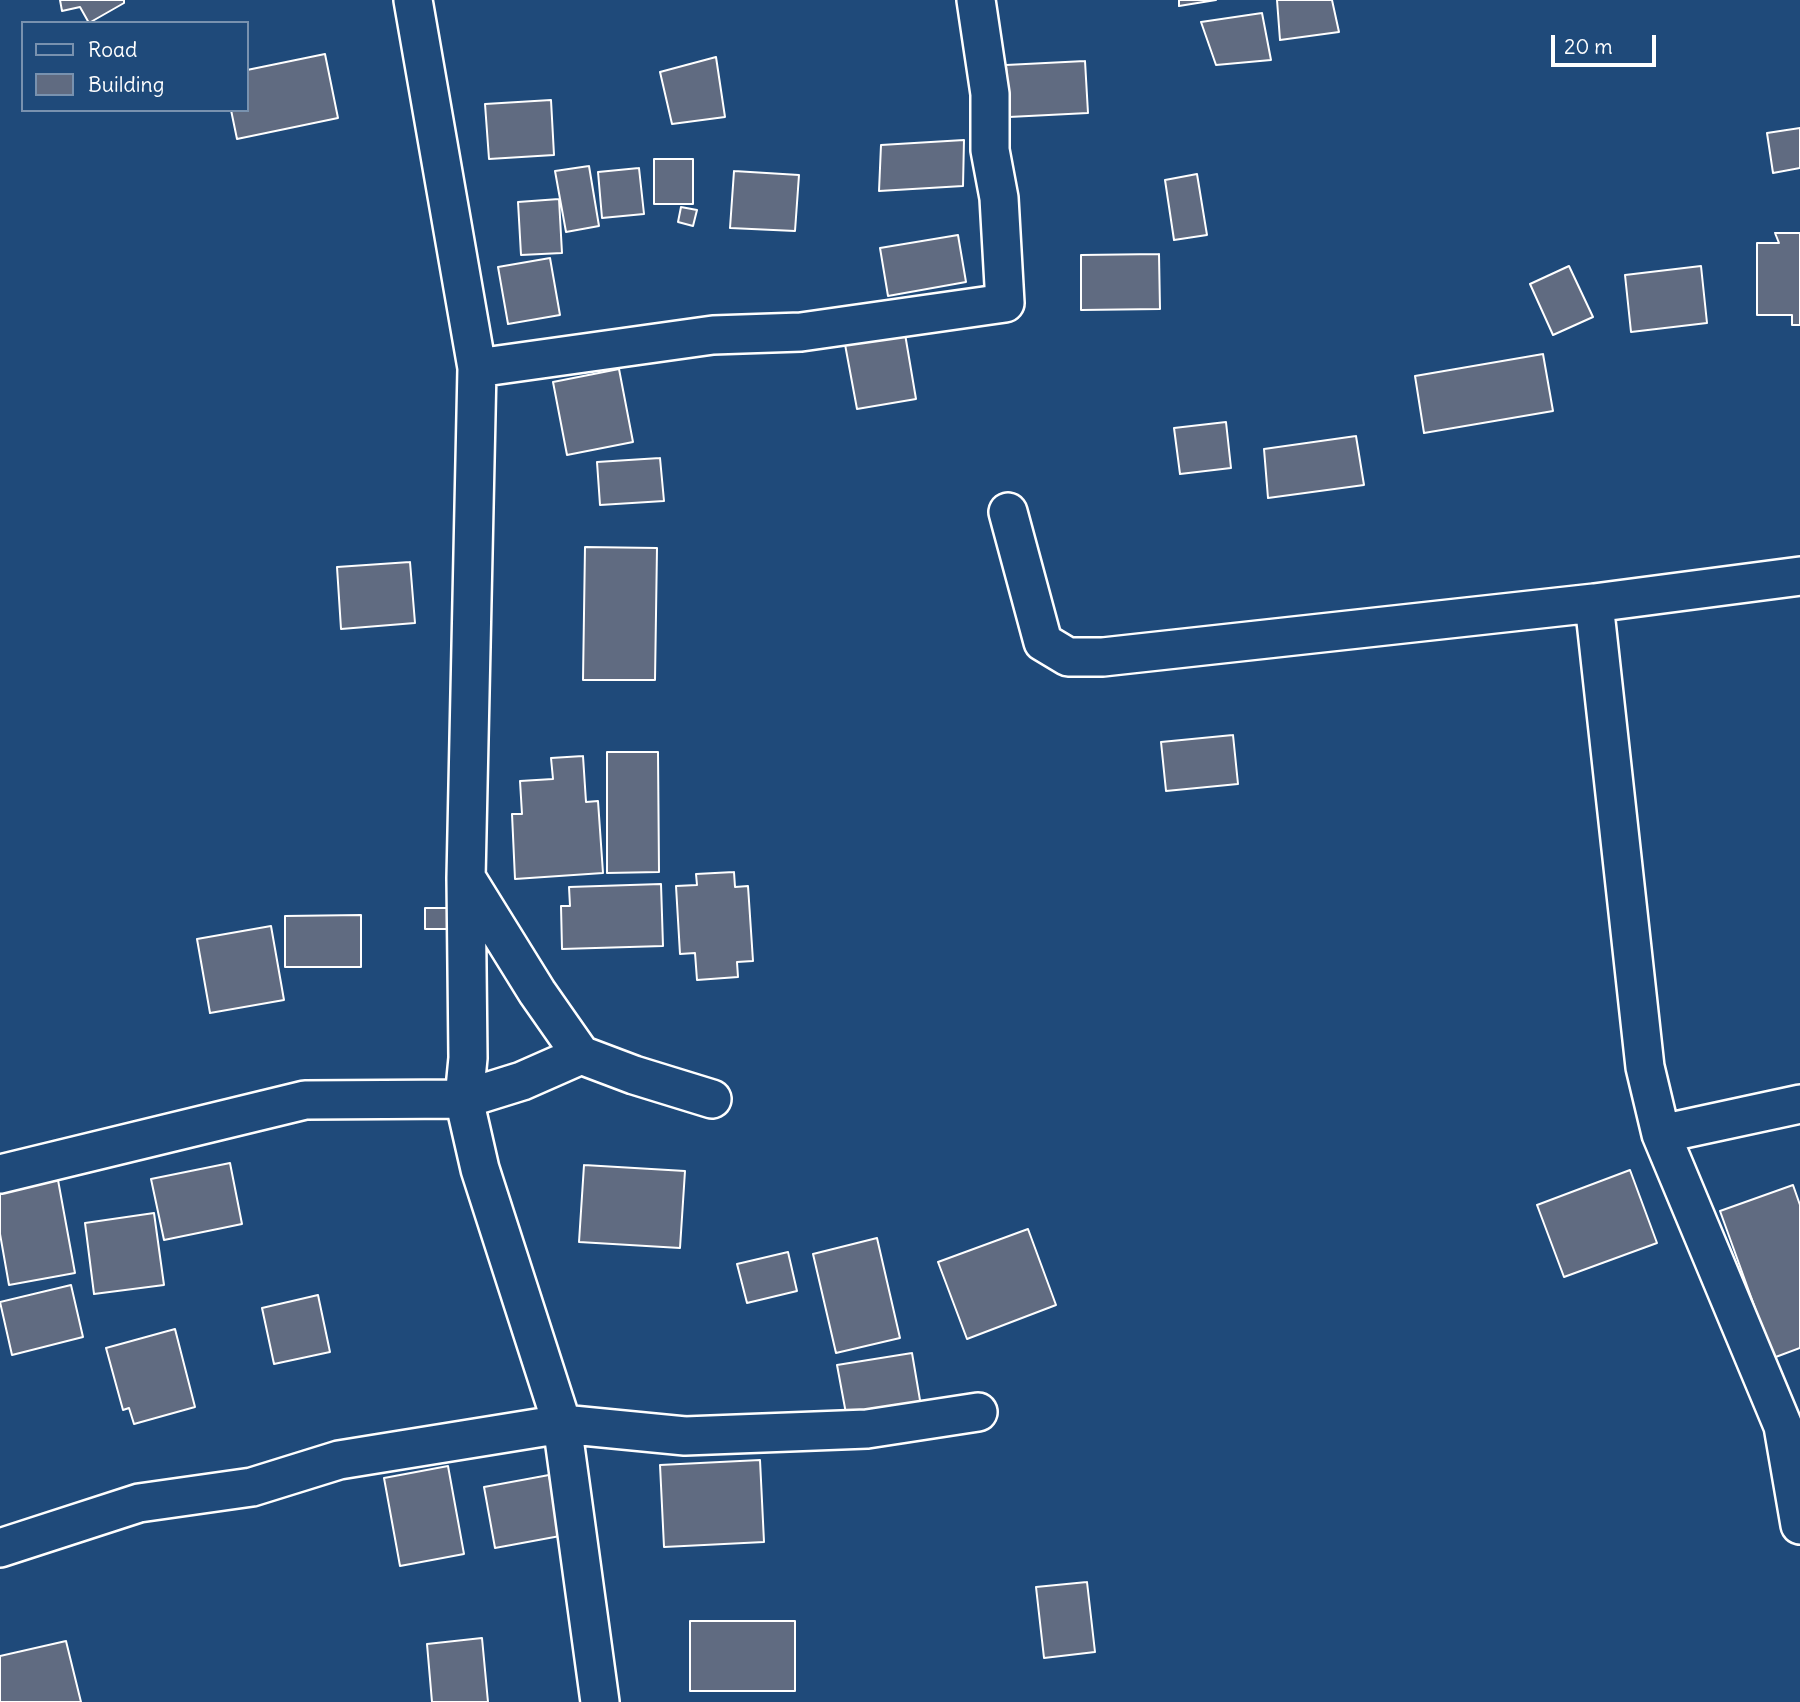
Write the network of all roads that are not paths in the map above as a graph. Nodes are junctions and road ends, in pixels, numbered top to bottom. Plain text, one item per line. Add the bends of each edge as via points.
1 (413, 0) edge
2 (976, 0) edge
3 (477, 368) junction
4 (1008, 512) dead end
5 (1800, 576) edge
6 (1594, 603) junction
7 (466, 878) junction
8 (581, 1055) junction
9 (712, 1099) dead end
10 (464, 1100) junction
11 (1800, 1104) edge
12 (1661, 1134) junction
13 (0, 1174) edge
14 (978, 1412) dead end
15 (562, 1424) junction
16 (1800, 1525) edge
17 (0, 1548) edge
18 (600, 1702) edge

1 - 3 street
2 - 3 street via 990,94 990,150 999,198 1006,303 801,332 713,335
3 - 7 street
4 - 6 street via 1043,642 1068,657 1104,657
5 - 6 street
6 - 12 street via 1645,1067
7 - 8 street
7 - 10 street via 468,1058
8 - 9 street
8 - 10 street
10 - 13 street via 305,1100
10 - 15 street via 480,1169
11 - 12 street
12 - 16 street via 1783,1426
14 - 15 street via 867,1429 685,1436
15 - 17 street via 339,1460 252,1487 139,1503
15 - 18 street

